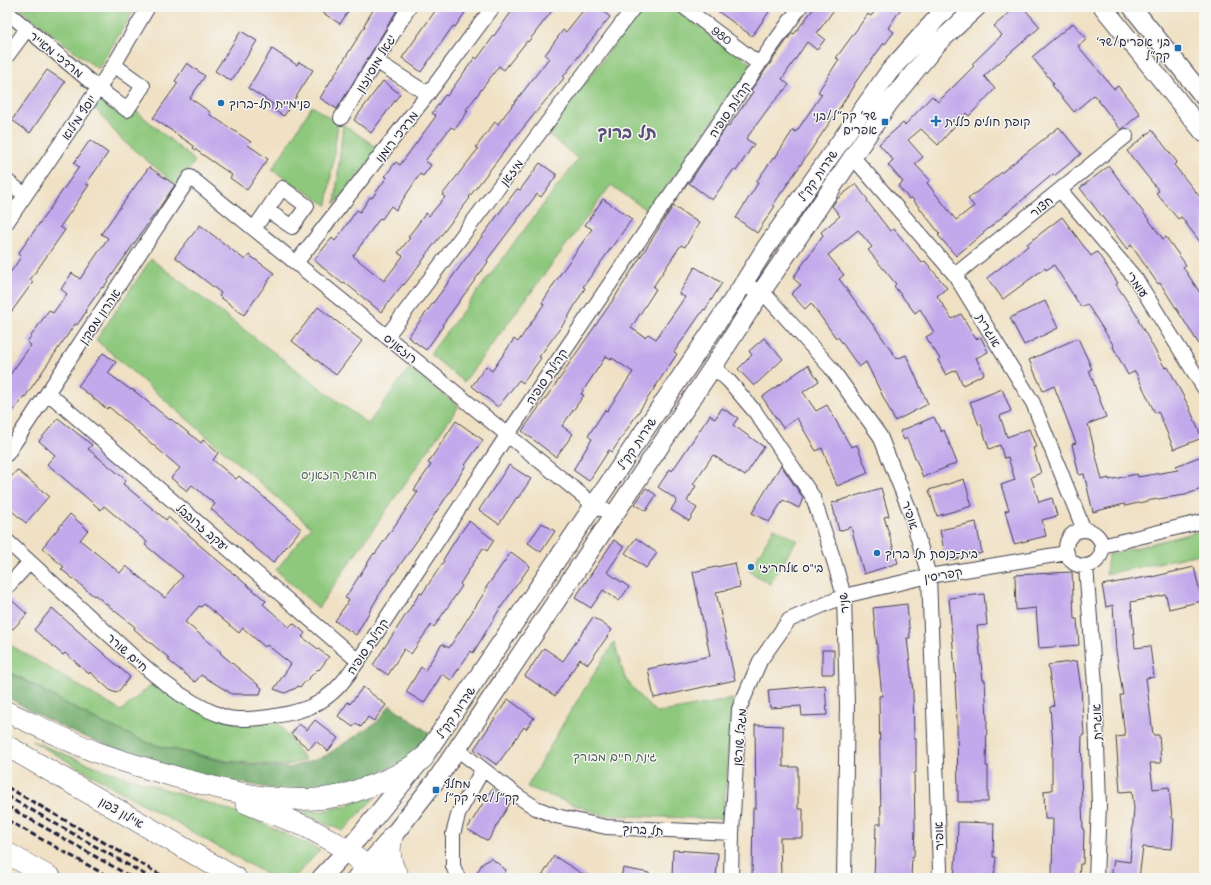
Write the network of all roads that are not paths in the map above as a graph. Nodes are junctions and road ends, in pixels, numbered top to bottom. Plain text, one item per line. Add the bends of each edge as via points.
1 (148, 7) edge
2 (409, 7) edge
3 (493, 7) edge
4 (634, 7) edge
5 (684, 7) edge
6 (800, 7) edge
7 (949, 7) edge
8 (978, 7) edge
9 (1103, 7) edge
10 (1132, 7) edge
11 (7, 12) edge
12 (27, 29) junction
13 (7, 56) edge
14 (376, 60) junction
15 (759, 64) junction
16 (114, 65) junction
17 (98, 88) junction
18 (428, 94) junction
19 (1204, 97) edge
20 (341, 118) dead end
21 (1204, 133) edge
22 (1126, 136) dead end
23 (852, 156) junction
24 (190, 177) joint
25 (7, 181) edge
26 (1060, 190) junction
27 (25, 195) junction
28 (267, 210) dead end
29 (7, 222) edge
30 (254, 229) junction
31 (296, 263) junction
32 (955, 275) junction
33 (740, 289) junction
34 (762, 291) junction
35 (386, 336) junction
36 (713, 366) junction
37 (1204, 388) edge
38 (48, 393) junction
39 (508, 434) junction
40 (7, 454) edge
41 (594, 505) junction
42 (614, 512) junction
43 (1204, 521) edge
44 (1084, 530) junction
45 (7, 541) edge
46 (1102, 546) junction
47 (1067, 553) junction
48 (30, 562) junction
49 (1086, 566) junction
50 (929, 576) junction
51 (7, 587) edge
52 (844, 596) junction
53 (358, 661) junction
54 (7, 712) edge
55 (272, 716) joint
56 (7, 746) edge
57 (458, 749) junction
58 (423, 758) junction
59 (484, 769) junction
60 (196, 782) junction
61 (732, 833) junction
62 (392, 837) junction
63 (346, 850) junction
64 (7, 853) edge
65 (368, 874) edge
66 (324, 875) edge
67 (51, 878) edge
68 (236, 878) edge
69 (399, 878) edge
70 (458, 878) edge
71 (732, 878) edge
72 (844, 878) edge
73 (939, 878) edge
74 (1096, 878) edge

1 - 16 street, יוסף מילוא
2 - 14 street, יגאל מוסינזון
3 - 18 street, מרדכי רומנו
4 - 35 street, מיזאן
5 - 15 street, 980
6 - 15 street, קהילת סופיה
7 - 33 main road, שדרות קק"ל via 936,18 889,72
8 - 23 main road, שדרות קק"ל via 937,44 889,103
9 - 21 main road
10 - 19 main road
11 - 12 street, מרדכי מאייר
12 - 13 street
12 - 17 street, מרדכי מאייר
14 - 18 street
14 - 20 street, יגאל מוסינזון
15 - 39 street, קהילת סופיה
16 - 17 street, יוסף מילוא
16 - 17 street, מרדכי מאייר via 142,86 127,110
17 - 27 street, יוסף מילוא
18 - 31 street, מרדכי רומנו
22 - 26 street, חצור
23 - 32 street, אוגרית
23 - 34 main road, שדרות קק"ל
24 - 30 street, רוזאניס
24 - 38 street, אהרון מסקין
25 - 27 street
26 - 32 street, חצור
26 - 37 street, עומרי via 1136,279
27 - 29 street, יוסף מילוא
28 - 30 street
30 - 31 street, רוזאניס
31 - 35 street, רוזאניס
32 - 44 street, אוגרית via 1033,403
33 - 34 street via 748,287
33 - 41 main road, שדרות קק"ל
34 - 36 main road, שדרות קק"ל
34 - 50 street, אופיר via 831,368 880,436 910,511
35 - 39 street, רוזאניס
36 - 42 main road, שדרות קק"ל
36 - 52 street, שניר via 756,413 813,497
38 - 40 street, אהרון מסקין
38 - 53 street, יעקב זרובבל
39 - 41 street, רוזאניס
39 - 53 street, קהילת סופיה
41 - 42 street, רוזאניס
41 - 58 main road, שדרות קק"ל
42 - 57 main road, שדרות קק"ל
43 - 46 street
44 - 46 street via 1098,536
44 - 47 street via 1070,537 1067,542
45 - 48 street, חיים שורר
46 - 49 street via 1102,552 1096,562
47 - 49 street via 1074,563
47 - 50 street, קפריסין
48 - 51 street
48 - 55 street, חיים שורר via 158,679 198,705 223,717 252,720
49 - 74 street, אוגרית via 1095,685 1098,797
50 - 52 street, קפריסין
50 - 73 street, אופיר
52 - 61 street, מגדל שורשן via 789,620 760,661 739,709
52 - 72 street, שניר via 847,704
53 - 55 street, קהילת סופיה via 337,689 323,701
54 - 60 highway via 96,752
56 - 68 highway, איילון צפון
57 - 59 street, תל ברוך
57 - 62 main road, שדרות קק"ל
58 - 60 highway via 406,772 383,782 345,795 323,798 278,799 250,796
58 - 63 main road, שדרות קק"ל
59 - 61 street, תל ברוך via 519,797 536,808 556,816 606,827
59 - 70 street via 459,812 453,834 453,866
60 - 63 highway via 307,827
61 - 71 street, מגדל שורשן
62 - 65 main road, שדרות קק"ל
62 - 69 highway via 389,852
63 - 65 highway
63 - 66 main road, שדרות קק"ל
64 - 67 highway

